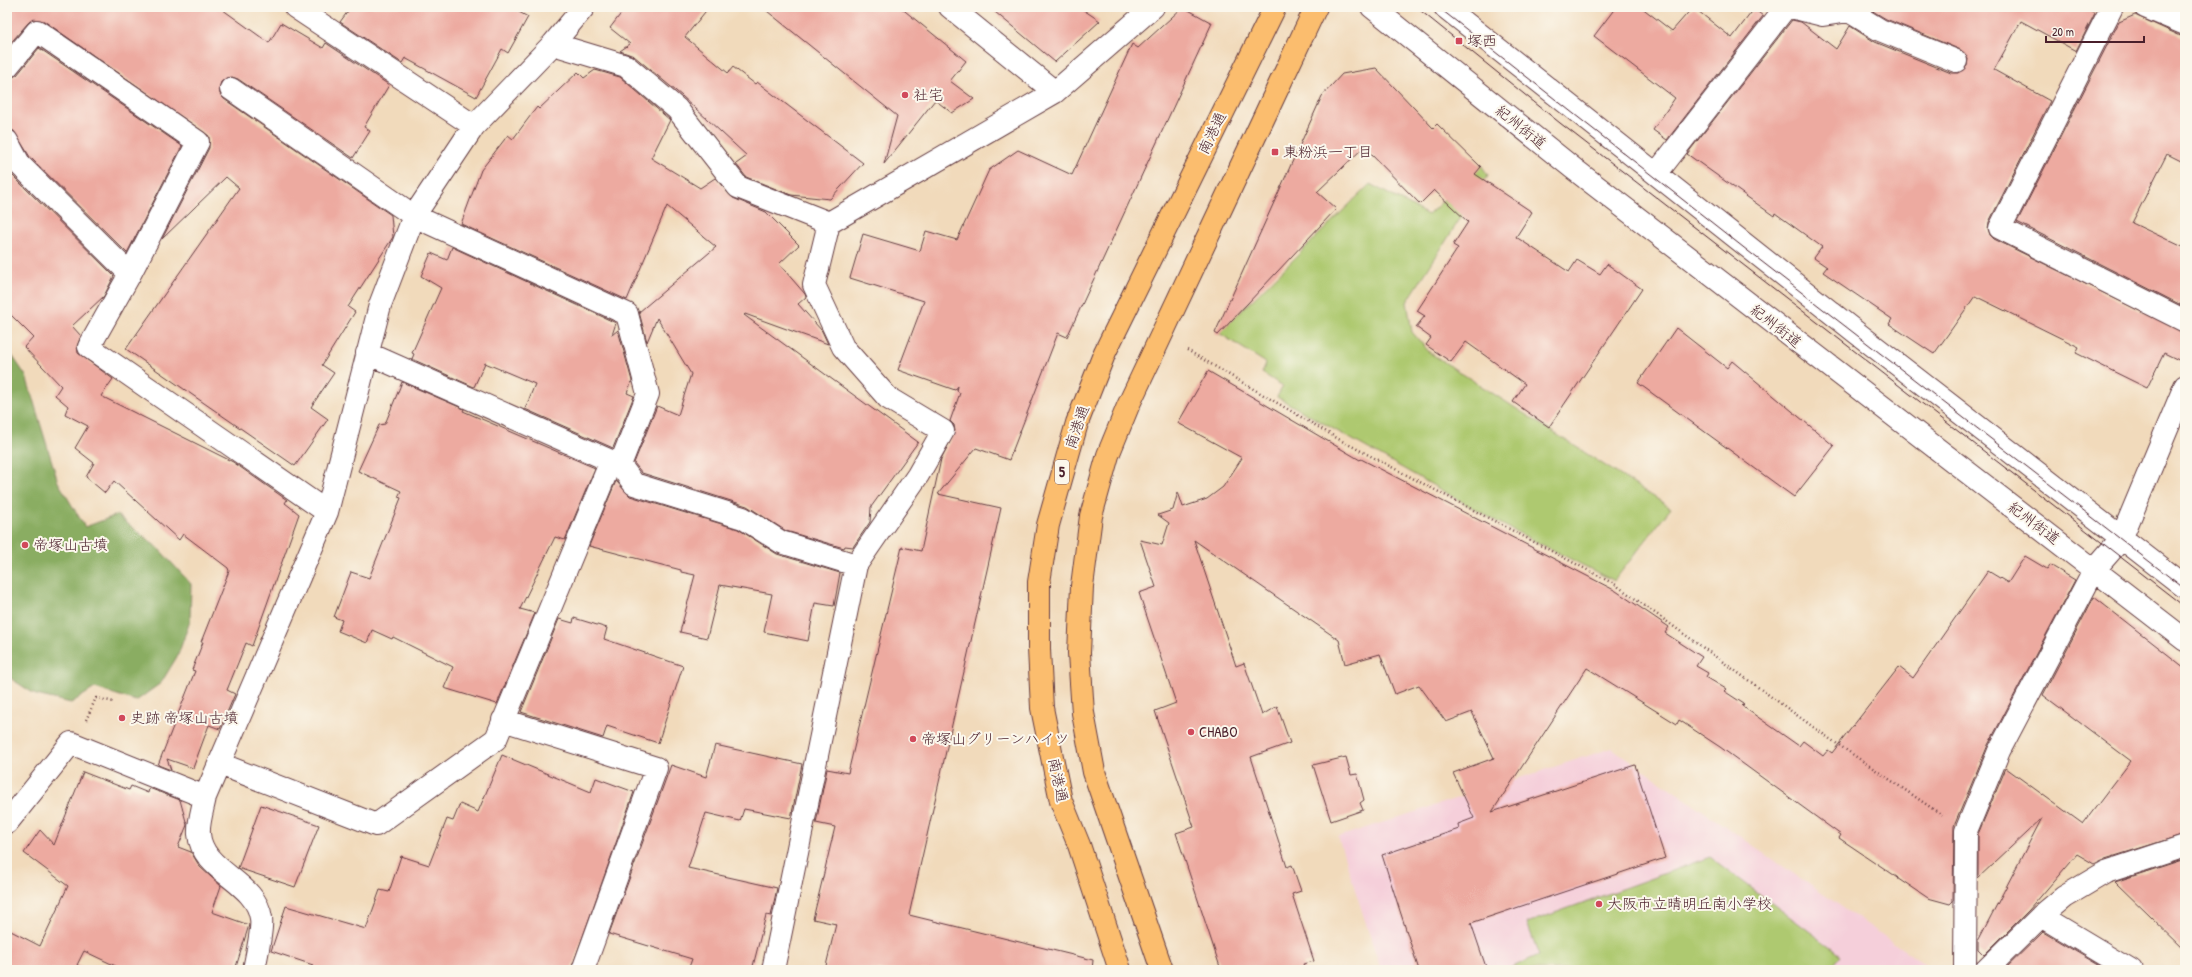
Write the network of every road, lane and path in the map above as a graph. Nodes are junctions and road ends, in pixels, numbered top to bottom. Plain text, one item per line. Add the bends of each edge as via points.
1 (295, 7) edge
2 (584, 7) edge
3 (950, 7) edge
4 (1154, 7) edge
5 (1275, 7) edge
6 (1316, 7) edge
7 (1372, 7) edge
8 (1445, 7) edge
9 (1786, 7) edge
10 (1791, 7) edge
11 (2112, 7) edge
12 (2145, 7) edge
13 (1850, 9) edge
14 (2185, 24) edge
15 (553, 44) junction
16 (1956, 61) dead end
17 (7, 67) edge
18 (231, 89) dead end
19 (1055, 92) junction
20 (474, 126) junction
21 (7, 141) edge
22 (1656, 174) junction
23 (414, 216) junction
24 (829, 223) junction
25 (130, 274) junction
26 (2185, 321) edge
27 (1187, 350) dead end
28 (367, 353) junction
29 (2185, 386) edge
30 (616, 463) junction
31 (327, 512) junction
32 (2121, 538) junction
33 (856, 565) junction
34 (2094, 570) junction
35 (2185, 587) edge
36 (2185, 640) edge
37 (114, 702) dead end
38 (504, 720) junction
39 (83, 724) dead end
40 (220, 764) junction
41 (205, 797) junction
42 (7, 822) edge
43 (1966, 831) junction
44 (2185, 846) edge
45 (2041, 916) junction
46 (254, 970) edge
47 (583, 970) edge
48 (773, 970) edge
49 (1120, 970) edge
50 (1162, 970) edge
51 (1965, 970) edge
52 (1986, 970) edge
53 (2131, 970) edge

1 - 20 street
2 - 15 street
3 - 19 street
4 - 19 street
5 - 49 main road, 南港通 / 5 via 1105,352 1077,423 1048,525 1039,582 1042,708 1061,801 1079,845
6 - 50 main road via 1128,406 1108,455 1091,516 1082,586 1079,653 1083,713 1094,772
7 - 34 street, 紀州街道 via 1574,169
8 - 22 street
9 - 22 street
10 - 13 street via 1823,15
11 - 26 street via 2000,228
12 - 14 street
13 - 16 street via 1880,30
15 - 20 street
15 - 24 street via 626,66 677,109 738,187
17 - 25 street via 37,31 198,142
18 - 23 street
19 - 24 street
20 - 23 street
21 - 25 street via 20,166
22 - 32 street
23 - 28 street via 380,305
23 - 30 street via 627,314 648,394
24 - 33 street via 814,285 843,347 888,398 943,431 918,475
25 - 31 street via 89,347
27 - 43 path via 1342,441 1616,585 1830,739
28 - 30 street
28 - 31 street
29 - 32 street
30 - 33 street via 634,484 743,518 781,542
30 - 38 street
31 - 40 street
32 - 34 street
32 - 35 street
33 - 48 street
34 - 36 street, 紀州街道
34 - 43 street via 1998,751
37 - 39 path via 96,698
38 - 40 street via 496,739 376,825
38 - 47 street via 656,768
40 - 41 street
41 - 42 street via 71,743
41 - 46 street via 199,833 204,852 233,882 251,894 261,918
43 - 51 street
44 - 45 street via 2106,872 2064,897
45 - 52 street
45 - 53 street

